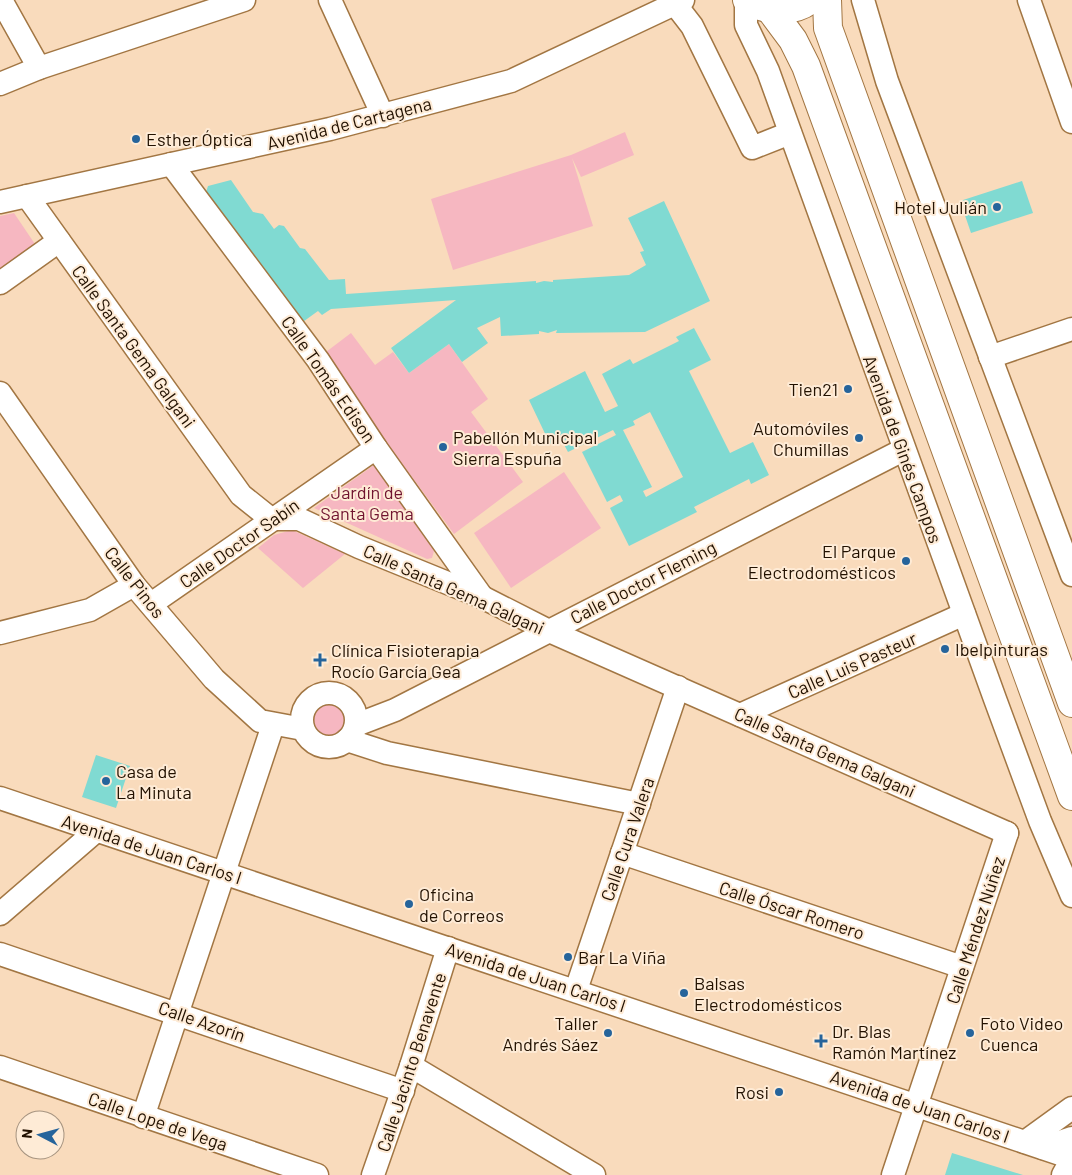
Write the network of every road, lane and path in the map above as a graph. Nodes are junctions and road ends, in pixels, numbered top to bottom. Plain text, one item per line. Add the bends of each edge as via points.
1 (1, 0) edge
2 (244, 0) edge
3 (330, 0) edge
4 (810, 0) edge
5 (827, 0) edge
6 (864, 0) edge
7 (1029, 0) edge
8 (679, 2) edge
9 (754, 3) edge
10 (191, 8) edge
11 (39, 68) junction
12 (0, 84) edge
13 (383, 116) junction
14 (1072, 122) edge
15 (790, 133) junction
16 (171, 164) junction
17 (27, 196) junction
18 (0, 202) edge
19 (60, 241) junction
20 (0, 283) edge
21 (1072, 329) edge
22 (990, 357) junction
23 (0, 393) edge
24 (376, 448) junction
25 (903, 450) junction
26 (271, 519) junction
27 (1072, 575) edge
28 (134, 585) junction
29 (482, 598) junction
30 (151, 604) junction
31 (964, 614) junction
32 (547, 630) junction
33 (0, 633) edge
34 (678, 687) junction
35 (1072, 702) edge
36 (740, 715) junction
37 (273, 725) junction
38 (303, 729) junction
39 (351, 732) junction
40 (1072, 796) edge
41 (0, 798) edge
42 (638, 804) junction
43 (1040, 820) junction
44 (96, 831) junction
45 (1007, 833) junction
46 (622, 853) junction
47 (224, 873) junction
48 (1072, 896) edge
49 (0, 914) edge
50 (448, 948) junction
51 (0, 954) edge
52 (962, 967) junction
53 (576, 990) junction
54 (176, 1012) junction
55 (411, 1066) junction
56 (0, 1067) edge
57 (403, 1090) junction
58 (918, 1104) junction
59 (1072, 1108) edge
60 (142, 1117) junction
61 (1072, 1138) edge
62 (1034, 1145) junction
63 (1072, 1159) edge
64 (317, 1175) edge
65 (373, 1175) edge
66 (594, 1175) edge
67 (893, 1175) edge
68 (1063, 1175) edge

1 - 11 street
2 - 10 street
3 - 13 street
4 - 9 main road via 788,9
5 - 35 main road via 828,28
6 - 22 street via 887,81
7 - 14 street
8 - 13 street, Avenida de Cartagena via 511,81
8 - 15 street via 752,148
9 - 15 street, Avenida de Ginés Campos via 746,25 768,71
9 - 40 main road via 793,40 806,66
10 - 11 street
11 - 12 street
13 - 16 street, Avenida de Cartagena
15 - 25 street, Avenida de Ginés Campos
16 - 17 street, Avenida de Cartagena
16 - 24 street, Calle Tomás Edison via 294,328
17 - 18 street, Avenida de Cartagena
17 - 19 street, Calle Santa Gema Galgani
19 - 20 street
19 - 26 street, Calle Santa Gema Galgani via 241,495
21 - 22 street
22 - 27 street
23 - 28 street, Calle Pinos
24 - 26 street, Calle Doctor Sabín
24 - 29 street, Calle Tomás Edison
25 - 31 street, Avenida de Ginés Campos
25 - 32 street, Calle Doctor Fleming
26 - 29 street, Calle Santa Gema Galgani via 299,520
26 - 30 street, Calle Doctor Sabín
28 - 30 street, Calle Pinos
28 - 33 street via 90,610
29 - 32 street, Calle Santa Gema Galgani
30 - 37 street, Calle Pinos via 230,696 260,721
31 - 36 street, Calle Luis Pasteur
31 - 43 street, Avenida de Ginés Campos
32 - 34 street, Calle Santa Gema Galgani
32 - 39 street, Calle Doctor Fleming
34 - 36 street, Calle Santa Gema Galgani
34 - 42 street, Calle Cura Valera
36 - 45 street, Calle Santa Gema Galgani
37 - 38 street, Calle Pinos
37 - 47 street
38 - 39 street via 308,737 322,746 340,745
38 - 39 street via 303,712 314,697 322,693 340,695 353,707
39 - 42 street via 387,752
41 - 44 street, Avenida de Juan Carlos I
42 - 46 street, Calle Cura Valera
43 - 45 street, Calle Méndez Núñez
43 - 48 street, Avenida de Ginés Campos
44 - 47 street, Avenida de Juan Carlos I
44 - 49 street
45 - 52 street, Calle Méndez Núñez
46 - 52 street, Calle Óscar Romero
46 - 53 street, Calle Cura Valera
47 - 50 street, Avenida de Juan Carlos I
47 - 54 street
50 - 53 street, Avenida de Juan Carlos I
50 - 55 street, Calle Jacinto Benavente
51 - 54 street, Calle Azorín
52 - 58 street, Calle Méndez Núñez
53 - 58 street, Avenida de Juan Carlos I
54 - 57 street, Calle Azorín
54 - 60 street
55 - 57 street, Calle Jacinto Benavente
55 - 66 street
56 - 60 street, Calle Lope de Vega
57 - 65 street, Calle Jacinto Benavente
58 - 62 street, Avenida de Juan Carlos I
58 - 67 street, Calle Méndez Núñez
59 - 62 street
60 - 64 street, Calle Lope de Vega
61 - 62 street
62 - 63 street, Avenida de Juan Carlos I
63 - 68 street

